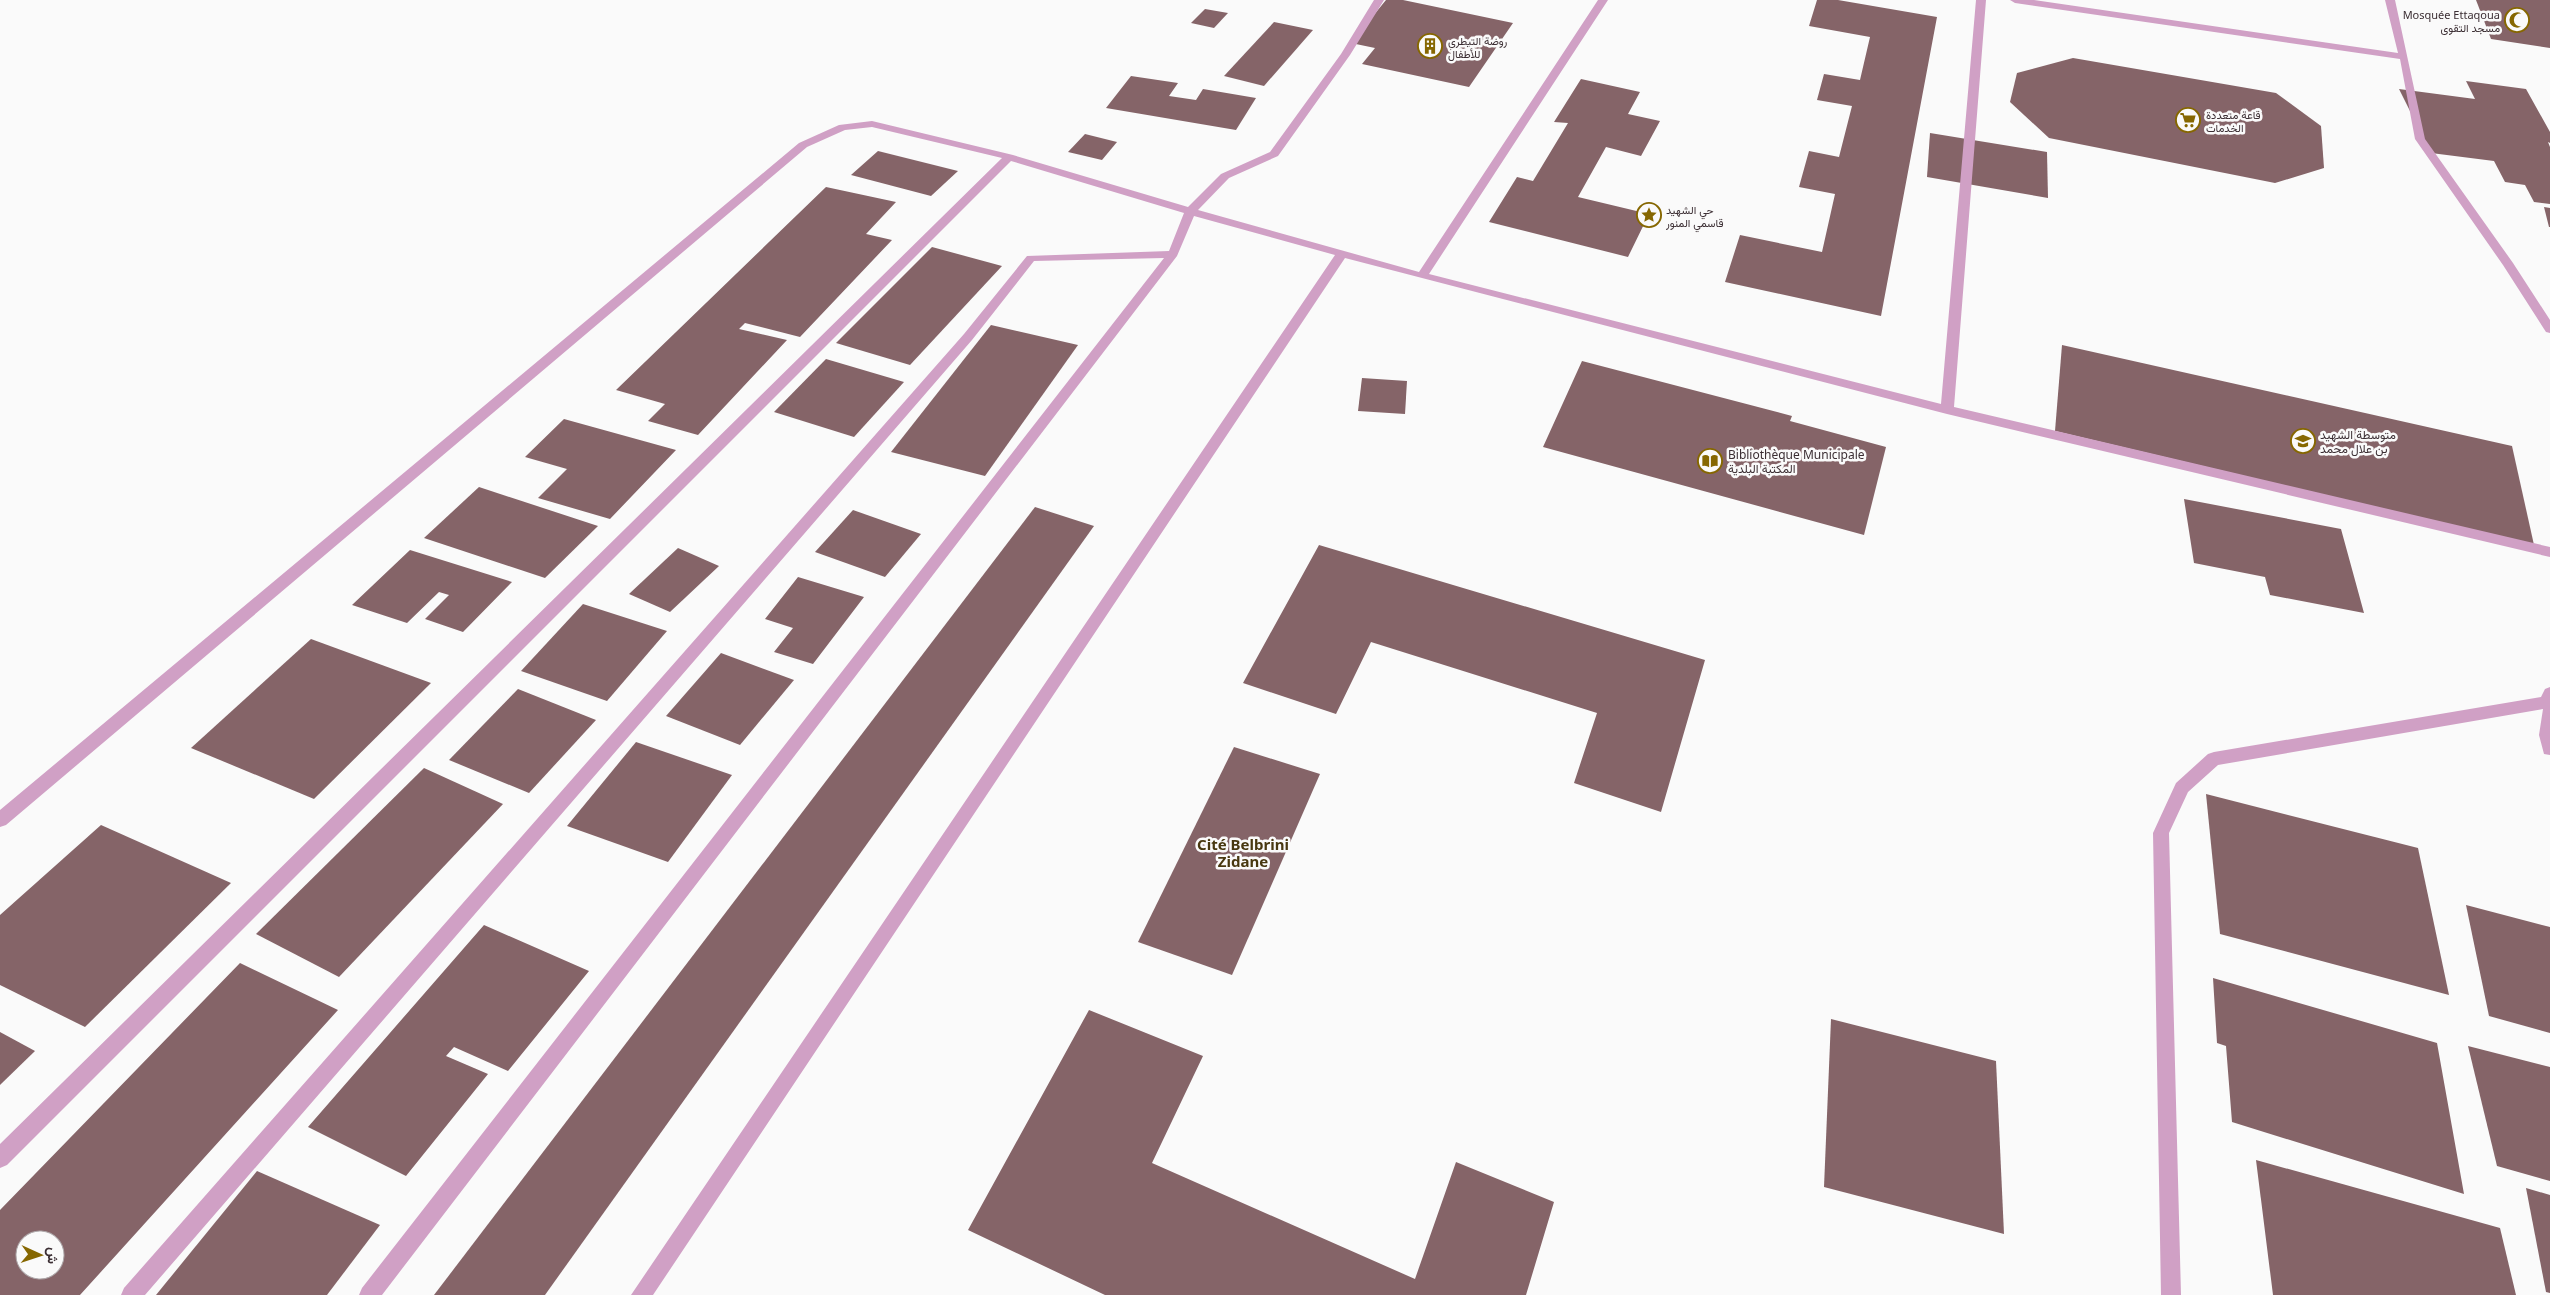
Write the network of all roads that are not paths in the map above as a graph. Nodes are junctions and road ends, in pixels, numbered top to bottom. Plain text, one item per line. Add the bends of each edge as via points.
1 (1379, 0) edge
2 (1603, 0) edge
3 (1981, 0) edge
4 (2015, 0) edge
5 (2390, 0) edge
6 (2404, 57) junction
7 (1009, 156) junction
8 (1190, 211) junction
9 (1172, 254) junction
10 (1341, 255) junction
11 (1422, 276) junction
12 (2550, 329) edge
13 (1947, 410) junction
14 (2550, 552) edge
15 (2550, 694) edge
16 (2550, 710) edge
17 (2550, 749) edge
18 (0, 820) edge
19 (0, 1158) edge
20 (131, 1295) edge
21 (369, 1295) edge
22 (641, 1295) edge
23 (2171, 1295) edge

1 - 8 street via 1345,56 1274,154 1225,176
2 - 11 street
3 - 13 street
4 - 6 street
5 - 6 street
6 - 12 street via 2420,139 2509,264
7 - 8 street
7 - 18 street via 872,124 843,127 803,145
7 - 19 street
8 - 9 street
8 - 10 street
9 - 20 street via 1031,258 948,360
9 - 21 street
10 - 11 street
10 - 22 street
11 - 13 street
13 - 14 street
15 - 23 street via 2548,702 2214,759 2182,788 2161,833
16 - 17 street

